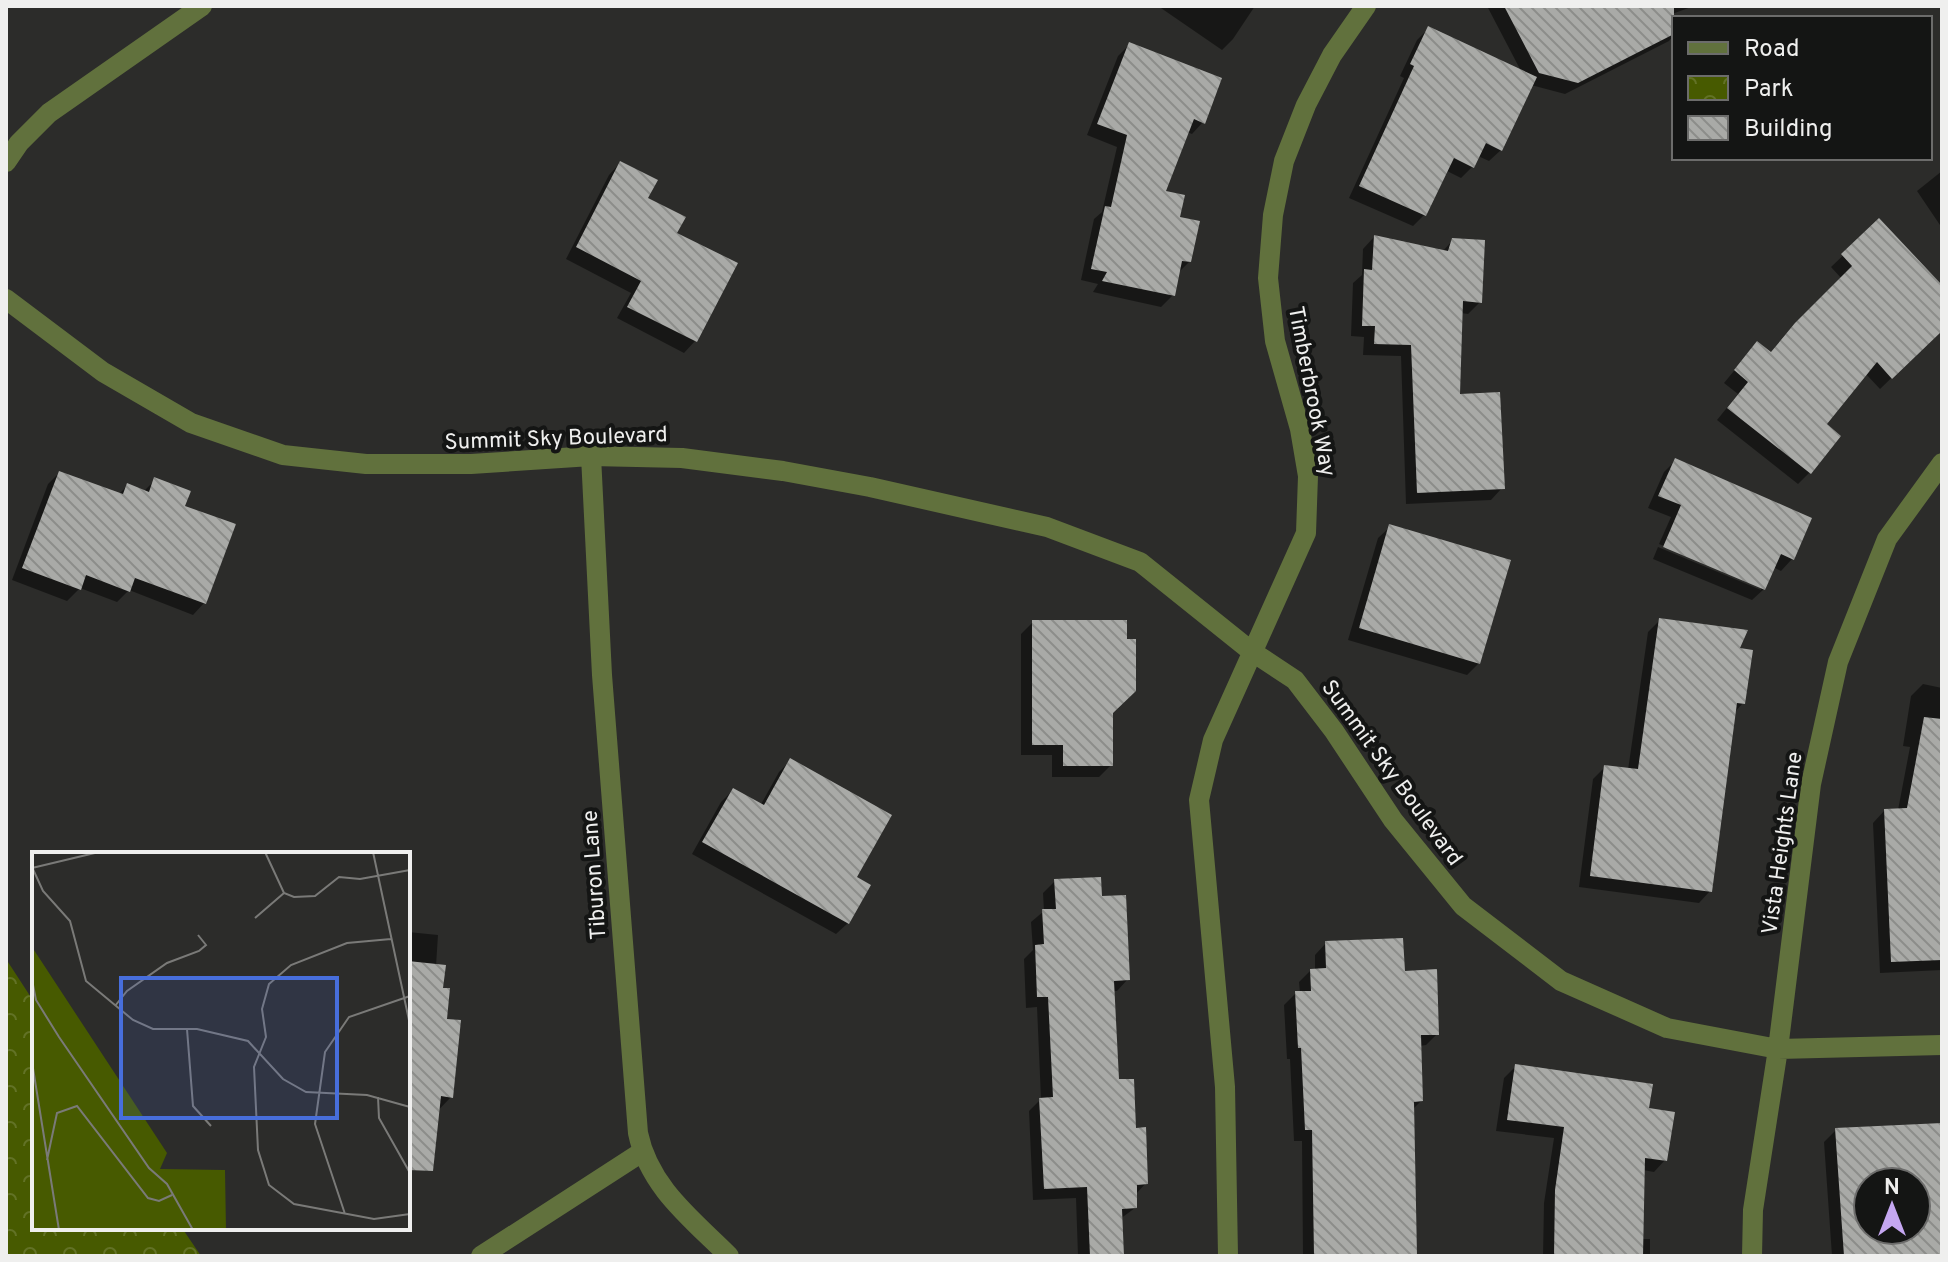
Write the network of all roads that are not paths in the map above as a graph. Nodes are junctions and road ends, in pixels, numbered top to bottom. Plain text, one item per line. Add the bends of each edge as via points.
1 (202, 6) edge
2 (1366, 6) edge
3 (6, 162) edge
4 (6, 299) edge
5 (591, 456) junction
6 (1942, 463) edge
7 (1251, 651) junction
8 (1942, 1045) edge
9 (1778, 1049) junction
10 (642, 1152) junction
11 (481, 1256) edge
12 (729, 1256) edge
13 (1228, 1256) edge
14 (1752, 1256) edge

1 - 3 street via 49,113
2 - 7 street, Timberbrook Way via 1306,105 1284,161 1273,215 1268,278 1274,329 1308,476 1306,533
4 - 5 street, Summit Sky Boulevard via 103,372 191,423 283,455 366,464
5 - 7 street, Summit Sky Boulevard via 682,458 783,471 1047,527 1140,562
5 - 10 street, Tiburon Lane via 602,675
6 - 9 street, Vista Heights Lane via 1887,539 1838,662 1811,784
7 - 9 street, Summit Sky Boulevard via 1295,680 1393,820 1463,906 1561,981 1667,1028
7 - 13 street via 1213,740 1199,800 1225,1087
8 - 9 street, Summit Sky Boulevard
9 - 14 street, Vista Heights Lane via 1753,1210
10 - 11 street
10 - 12 street, Tiburon Lane via 660,1186

